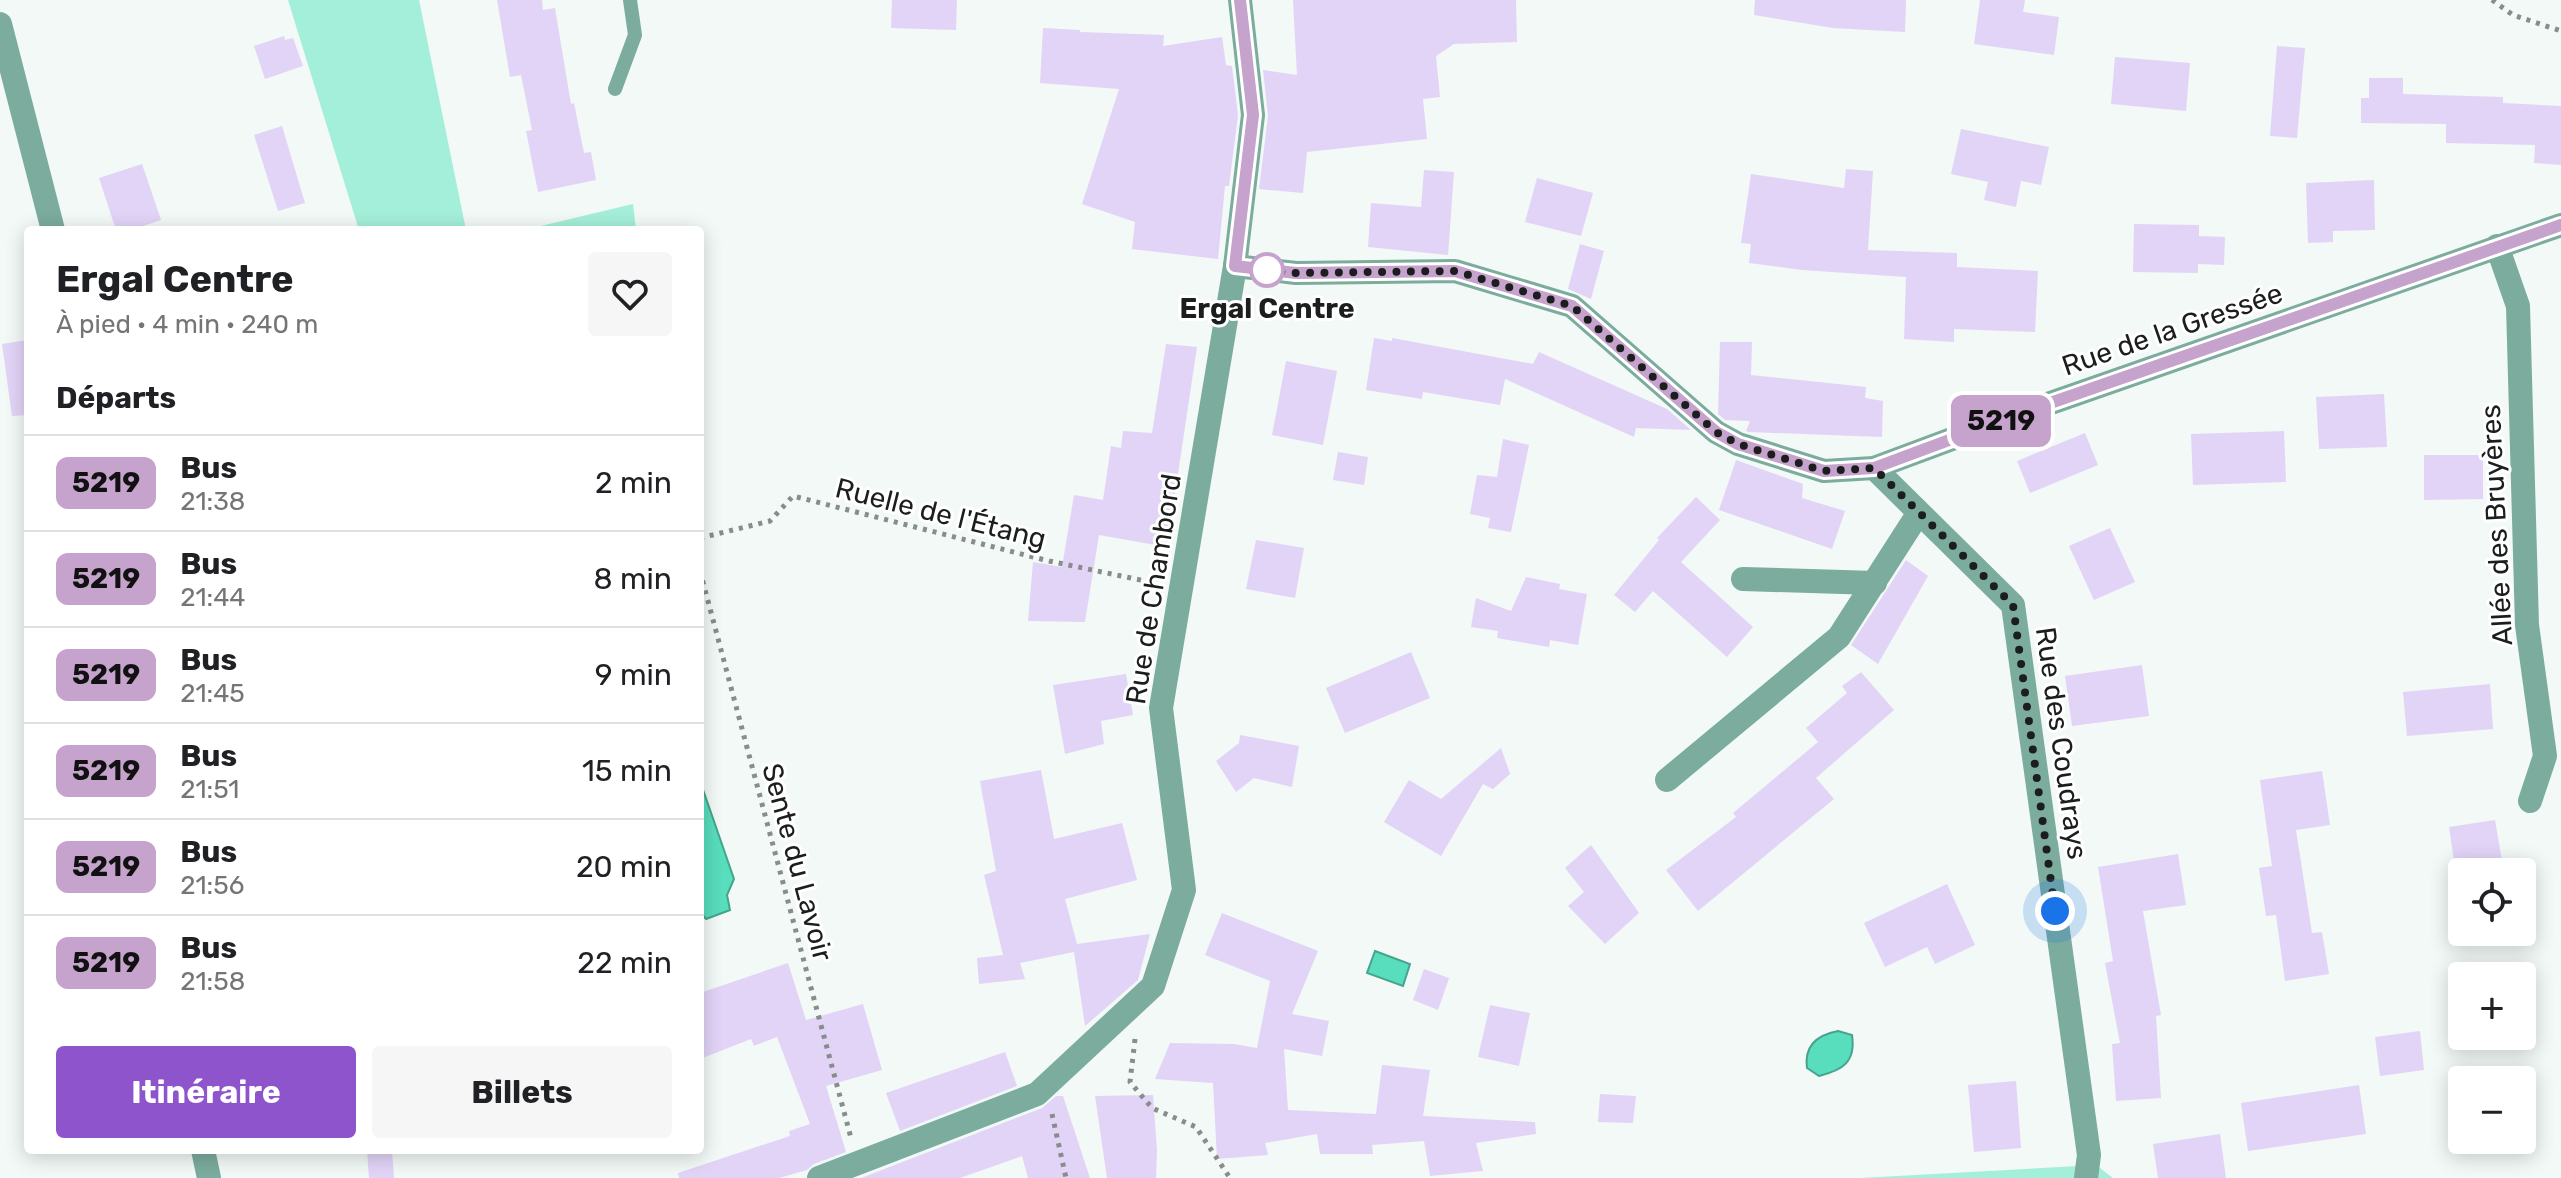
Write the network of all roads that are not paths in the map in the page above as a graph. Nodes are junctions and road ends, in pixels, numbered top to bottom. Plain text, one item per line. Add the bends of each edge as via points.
1 (630, 0) edge
2 (1240, 0) edge
3 (0, 24) edge
4 (615, 89) dead end
5 (2561, 225) edge
6 (52, 226) edge
7 (2497, 246) junction
8 (1235, 266) junction
9 (1874, 468) junction
10 (1918, 514) junction
11 (1743, 579) dead end
12 (1875, 583) junction
13 (1667, 780) dead end
14 (2530, 801) dead end
15 (204, 1154) edge
16 (209, 1178) edge
17 (819, 1178) edge
18 (2086, 1178) edge

1 - 4 lane via 635,35
2 - 8 street, Rue de Chambord via 1253,115
3 - 6 street
5 - 7 street, Rue de la Gressée
7 - 9 street, Rue de la Gressée
7 - 14 street, Allée des Bruyères via 2518,306 2527,625 2545,756
8 - 9 street, Rue de la Gressée via 1296,273 1455,271 1572,306 1716,432 1738,444 1824,471
8 - 17 street, Rue de Chambord via 1161,708 1184,890 1153,986 1037,1094
9 - 10 street, Rue des Coudrays
10 - 12 street
10 - 18 street, Rue des Coudrays via 2013,605 2089,1155
11 - 12 street
12 - 13 street via 1839,637
15 - 16 street

